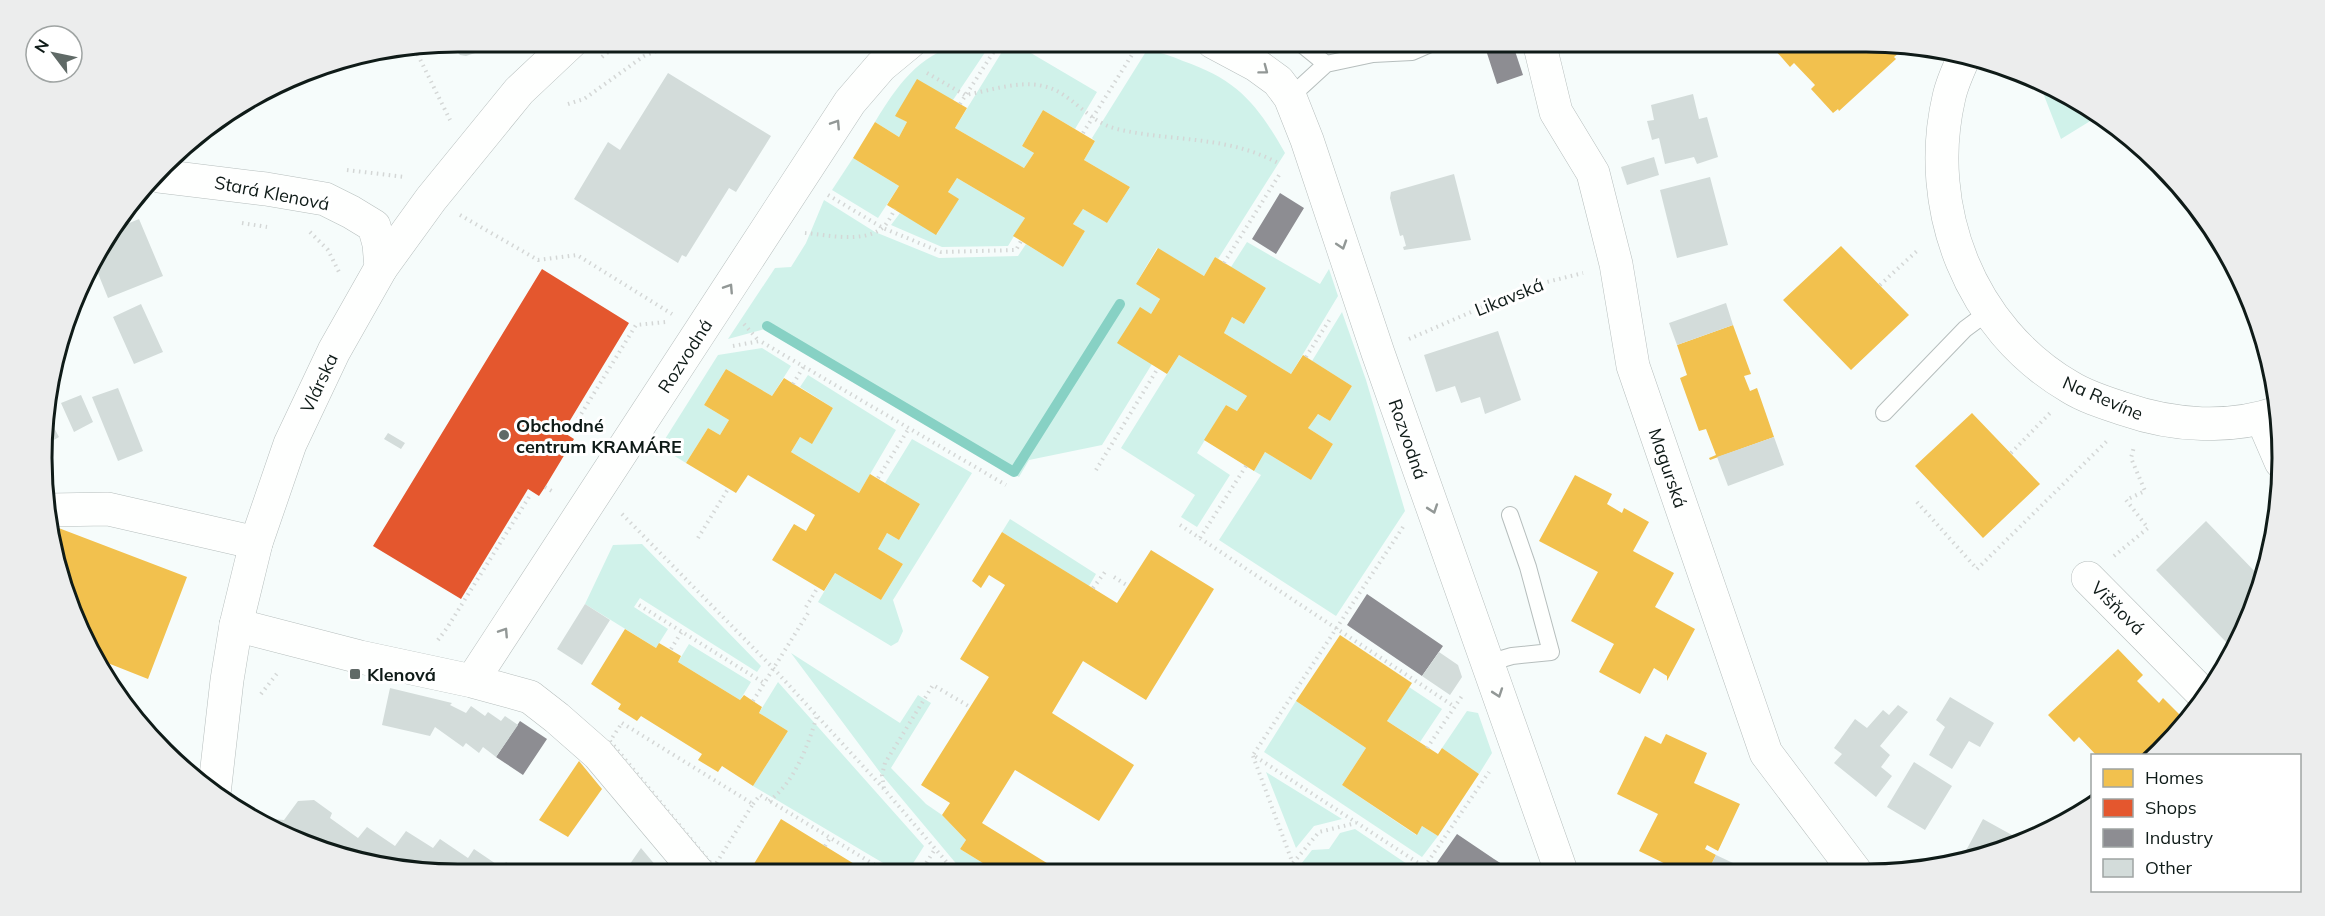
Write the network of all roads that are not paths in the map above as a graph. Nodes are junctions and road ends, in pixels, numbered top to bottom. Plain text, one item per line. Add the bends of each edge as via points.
1 (560, 52) edge
2 (898, 52) edge
3 (1233, 52) edge
4 (1311, 52) edge
5 (1412, 52) edge
6 (1541, 52) edge
7 (1326, 64) junction
8 (1962, 64) edge
9 (1290, 97) junction
10 (166, 177) edge
11 (381, 268) junction
12 (1988, 312) junction
13 (1884, 413) dead end
14 (2271, 415) edge
15 (56, 510) edge
16 (1510, 515) dead end
17 (256, 543) junction
18 (2088, 578) road end
19 (237, 625) junction
20 (1488, 663) junction
21 (472, 681) junction
22 (2199, 690) edge
23 (215, 783) edge
24 (690, 864) edge
25 (1559, 864) edge
26 (1850, 864) edge

1 - 11 street, Vlárska via 519,91
21 -> 2 street, Rozvodná via 850,102
3 -> 9 street, Rozvodná via 1278,81
4 - 7 lane
5 - 7 lane via 1373,54
6 - 26 street, Magurská via 1556,112 1593,173 1616,264 1633,366 1766,753
7 - 9 lane
8 - 12 street, Na Revíne via 1949,96 1944,124 1941,154 1945,202 1962,265
9 -> 20 street, Rozvodná
10 - 11 street, Stará Klenová via 325,200 374,226
11 - 17 street, Vlárska via 334,351 290,444
12 - 13 lane via 1965,329
12 - 14 street, Na Revíne via 2051,375 2102,402 2166,422 2201,424
15 - 17 street via 108,509
16 - 20 lane via 1551,652
17 - 19 street, Vlárska
18 - 22 street, Višňová
19 - 21 street
19 - 23 street, Vlárska
20 -> 25 street, Rozvodná
21 - 24 street via 530,698 557,718 598,754

